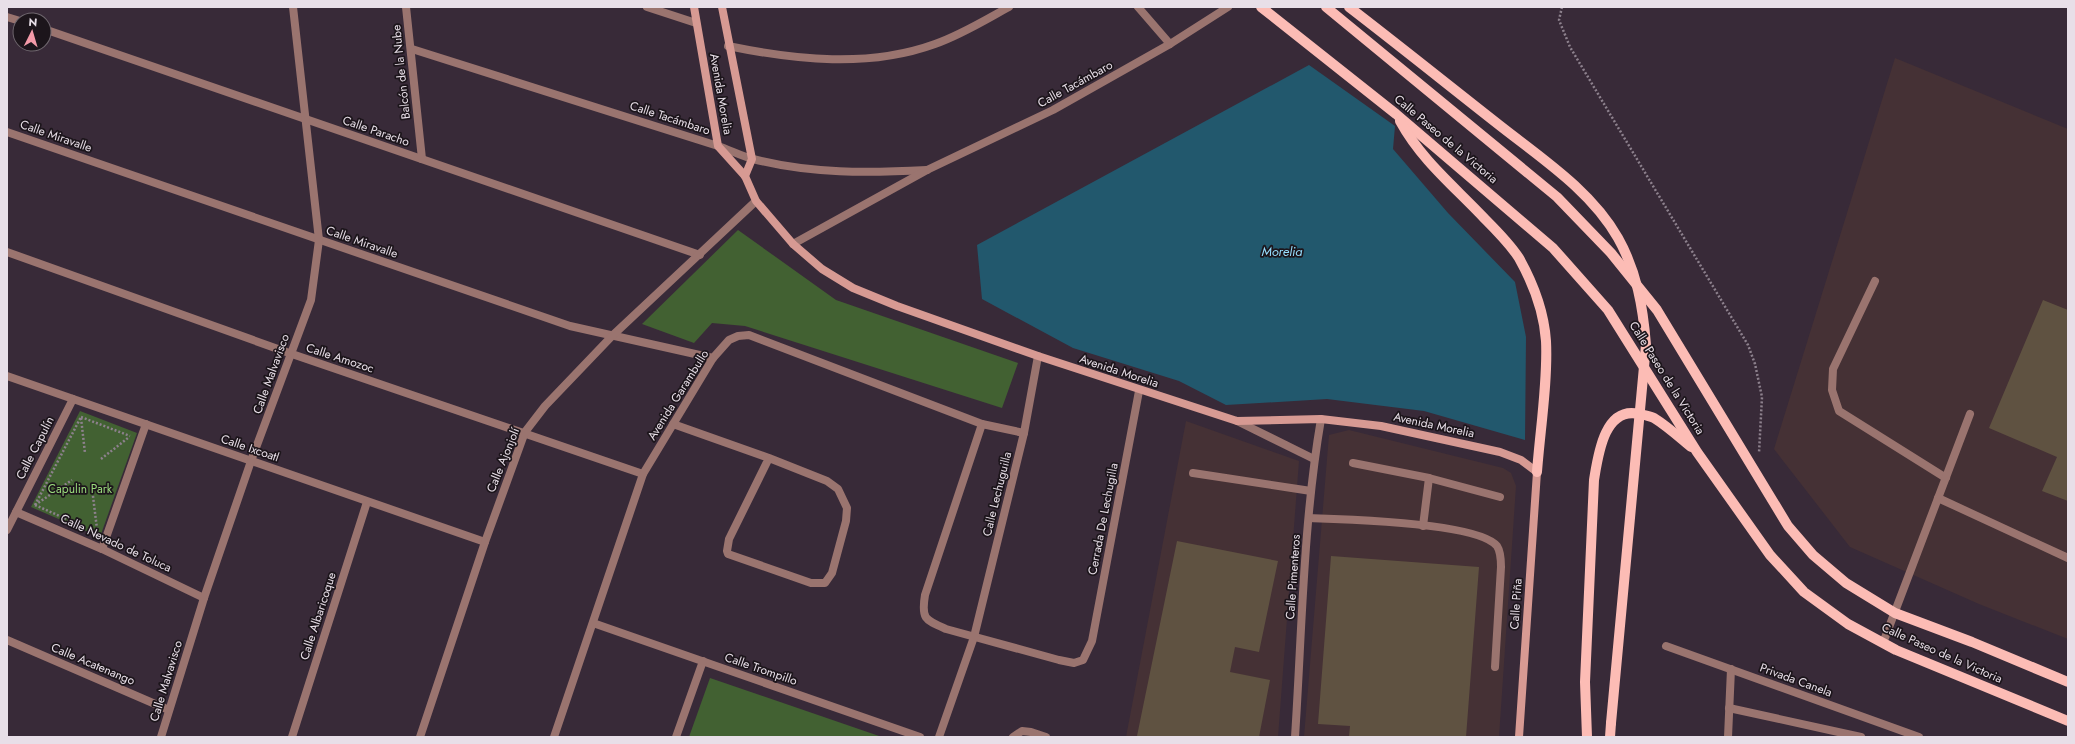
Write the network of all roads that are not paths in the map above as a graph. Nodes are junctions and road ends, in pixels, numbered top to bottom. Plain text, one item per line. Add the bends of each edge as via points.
1 (293, 7) edge
2 (406, 7) edge
3 (647, 7) edge
4 (694, 7) edge
5 (722, 7) edge
6 (1009, 7) edge
7 (1138, 7) edge
8 (1228, 7) edge
9 (1261, 7) edge
10 (1326, 7) edge
11 (1349, 7) edge
12 (696, 23) junction
13 (52, 32) edge
14 (1170, 44) junction
15 (728, 46) junction
16 (412, 49) junction
17 (1396, 114) junction
18 (305, 119) junction
19 (7, 132) edge
20 (718, 146) junction
21 (422, 159) junction
22 (752, 159) junction
23 (927, 170) junction
24 (745, 176) junction
25 (756, 201) junction
26 (319, 240) junction
27 (793, 244) junction
28 (7, 252) edge
29 (700, 254) junction
30 (1875, 281) dead end
31 (612, 336) junction
32 (292, 354) junction
33 (1038, 356) junction
34 (713, 358) junction
35 (7, 376) edge
36 (1140, 391) junction
37 (73, 399) junction
38 (1970, 414) dead end
39 (1320, 419) junction
40 (1237, 421) junction
41 (146, 424) junction
42 (673, 424) junction
43 (982, 424) junction
44 (525, 432) junction
45 (1024, 433) junction
46 (1697, 452) junction
47 (769, 458) junction
48 (1314, 459) junction
49 (251, 461) junction
50 (1353, 463) dead end
51 (1537, 472) junction
52 (1193, 473) dead end
53 (643, 474) junction
54 (1429, 478) junction
55 (1946, 478) junction
56 (1311, 491) junction
57 (1500, 497) dead end
58 (1938, 498) junction
59 (368, 502) junction
60 (16, 512) junction
61 (1309, 518) junction
62 (1423, 526) junction
63 (7, 530) edge
64 (485, 542) junction
65 (102, 549) junction
66 (2068, 558) edge
67 (204, 598) junction
68 (1895, 613) junction
69 (593, 623) junction
70 (974, 637) junction
71 (7, 640) edge
72 (1883, 643) junction
73 (1666, 646) dead end
74 (703, 661) junction
75 (1495, 667) dead end
76 (1731, 669) junction
77 (2068, 682) edge
78 (1729, 708) junction
79 (169, 710) junction
80 (2068, 721) edge
81 (161, 737) edge
82 (292, 737) edge
83 (420, 737) edge
84 (554, 737) edge
85 (676, 737) edge
86 (920, 737) edge
87 (938, 737) edge
88 (1013, 737) edge
89 (1046, 737) edge
90 (1295, 737) edge
91 (1519, 737) edge
92 (1587, 737) edge
93 (1610, 737) edge
94 (1728, 737) edge
95 (1862, 737) edge
96 (1919, 737) edge

1 - 18 street, Calle Malvavisco
2 - 16 street, Balcón de la Nube
3 - 12 street
4 - 12 main road, Avenida Morelia
5 - 15 main road, Avenida Morelia
6 - 15 street via 935,44 890,55 829,60 773,55
7 - 14 street
8 - 14 street, Calle Tacámbaro
9 - 17 main road, Calle Paseo de la Victoria
10 - 68 main road, Calle Paseo de la Victoria via 1557,197 1611,253 1657,310 1788,526 1814,555 1846,584
11 - 93 main road, bridge via 1552,167 1593,204 1618,238 1634,272 1643,309 1646,346
12 - 20 main road, Avenida Morelia
13 - 18 street, Calle Paracho
14 - 23 street, Calle Tacámbaro via 1053,110
15 - 22 main road, Avenida Morelia
16 - 20 street, Calle Tacámbaro
16 - 21 street, Balcón de la Nube
17 - 46 main road, Calle Paseo de la Victoria via 1553,248 1608,310
17 - 51 main road via 1424,157 1504,239 1518,257 1532,284 1541,311 1546,341
18 - 21 street, Calle Paracho
18 - 26 street, Calle Malvavisco
19 - 26 street, Calle Miravalle
20 - 22 street, Calle Tacámbaro
20 - 24 main road, Avenida Morelia
21 - 29 street, Calle Paracho
22 - 23 street, Calle Tacámbaro via 801,169 873,173
22 - 24 main road
23 - 27 street, Calle Tacámbaro
24 - 25 main road, Avenida Morelia
25 - 27 main road, Avenida Morelia
25 - 29 street, Calle Ajonjolí
26 - 31 street, Calle Miravalle via 570,326
26 - 32 street, Calle Malvavisco via 311,300
27 - 33 main road, Avenida Morelia via 822,269 853,288
28 - 32 street, Calle Amozoc
29 - 31 street, Calle Ajonjolí
30 - 55 street via 1832,369 1832,390 1839,411
31 - 34 street, Calle Miravalle
31 - 44 street, Calle Ajonjolí via 545,406
32 - 44 street, Calle Amozoc
32 - 49 street, Calle Malvavisco
33 - 36 main road, Avenida Morelia
33 - 45 street, Calle Lechuguilla
34 - 42 street, Avenida Garambullo
34 - 43 street, Avenida Garambullo via 729,340 749,335
35 - 37 street, Calle Ixcoatl
36 - 40 main road, Avenida Morelia
36 - 70 street, Cerrada De Lechugilla via 1089,652 1083,660 1074,663
37 - 41 street, Calle Ixcoatl
37 - 60 street, Calle Capulín
38 - 55 street
39 - 40 main road, Avenida Morelia
39 - 48 street, Calle Pimenteros
39 - 51 main road, Avenida Morelia via 1381,426 1500,452 1521,460
40 - 48 street
41 - 49 street, Calle Ixcoatl
41 - 65 street
42 - 47 street
42 - 53 street, Avenida Garambullo
43 - 45 street, Avenida Garambullo
43 - 70 street via 923,606 928,622
44 - 53 street, Calle Amozoc
44 - 64 street, Calle Ajonjolí
45 - 70 street, Calle Lechuguilla
46 - 72 main road, Calle Paseo de la Victoria via 1770,555 1804,592 1848,624
46 - 92 main road via 1652,417 1633,413 1621,417 1606,429 1599,450 1594,487 1585,682
47 - 47 street via 827,481 838,489 843,497 846,521 832,573 825,583 811,583 728,554 729,539
48 - 56 street, Calle Pimenteros
49 - 59 street, Calle Ixcoatl
49 - 67 street, Calle Malvavisco
50 - 54 street
51 - 91 main road, Calle Piña
52 - 56 street
53 - 69 street, Avenida Garambullo
54 - 57 street
54 - 62 street
55 - 58 street
56 - 61 street, Calle Pimenteros
58 - 66 street
58 - 68 street
59 - 64 street, Calle Ixcoatl
59 - 82 street, Calle Albaricoque
60 - 63 street, Calle Capulín
60 - 65 street, Calle Nevado de Toluca
61 - 62 street via 1371,520
61 - 90 street, Calle Pimenteros
62 - 75 street via 1484,538 1496,546 1500,554 1501,567
64 - 83 street, Calle Ajonjolí
65 - 67 street, Calle Nevado de Toluca
67 - 79 street, Calle Malvavisco
68 - 72 street
68 - 77 main road, Calle Paseo de la Victoria
69 - 74 street, Calle Trompillo
69 - 84 street, Avenida Garambullo
70 - 87 street, Calle Lechuguilla
71 - 79 street, Calle Acatenango
72 - 80 main road, Calle Paseo de la Victoria
73 - 76 street, Privada Canela
74 - 85 street
74 - 86 street, Calle Trompillo
76 - 78 street
76 - 96 street, Privada Canela
78 - 94 street
78 - 95 street
79 - 81 street, Calle Malvavisco
88 - 89 street via 1022,731

